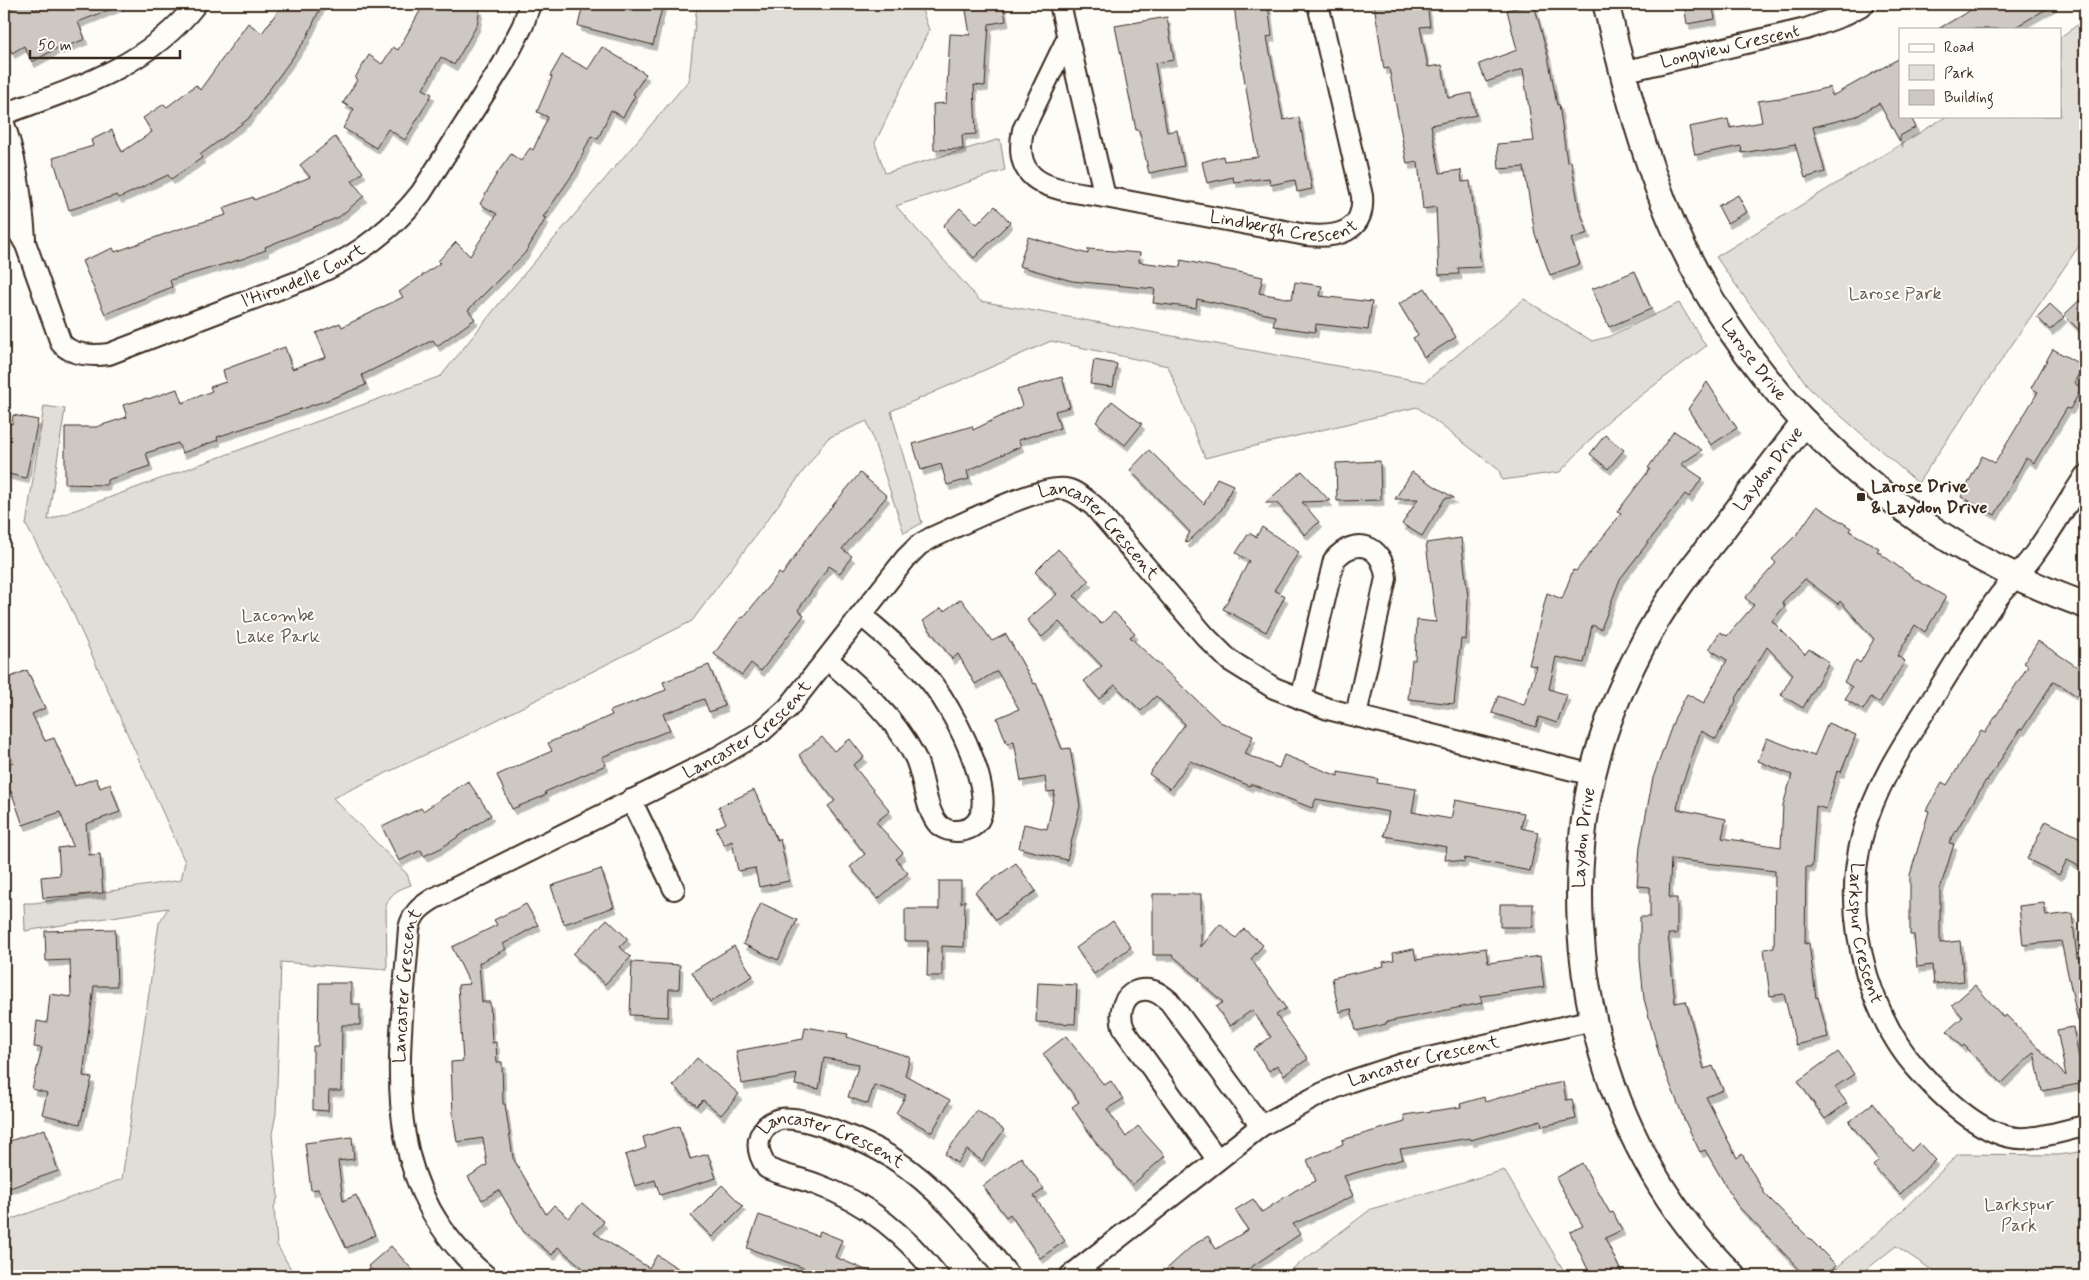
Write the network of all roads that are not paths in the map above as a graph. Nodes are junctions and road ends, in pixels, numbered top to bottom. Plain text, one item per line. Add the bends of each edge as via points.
1 (196, 4) edge
2 (530, 4) edge
3 (1060, 4) edge
4 (1318, 4) edge
5 (1606, 4) edge
6 (1864, 4) edge
7 (1068, 37) junction
8 (1622, 72) junction
9 (4, 114) edge
10 (4, 124) edge
11 (1105, 197) junction
12 (4, 207) edge
13 (26, 245) junction
14 (1805, 422) junction
15 (2085, 476) edge
16 (2016, 576) junction
17 (2085, 605) edge
18 (861, 615) junction
19 (827, 659) junction
20 (1301, 699) junction
21 (1356, 715) junction
22 (1593, 775) junction
23 (631, 800) junction
24 (674, 889) dead end
25 (1594, 1020) junction
26 (1261, 1126) junction
27 (2085, 1126) edge
28 (1217, 1160) junction
29 (486, 1276) edge
30 (938, 1276) edge
31 (1009, 1276) edge
32 (1070, 1276) edge
33 (1733, 1276) edge

1 - 9 street via 152,47 115,70
2 - 13 street, l'Hirondelle Court via 503,64 422,194 380,237 330,269 97,356 66,350 61,343
3 - 7 street
4 - 11 street, Lindbergh Crescent via 1363,204 1352,226 1334,236 1306,235
5 - 8 street, Larose Drive
6 - 8 street, Longview Crescent via 1806,29
7 - 11 street
7 - 11 street, Lindbergh Crescent via 1023,130 1023,159 1030,174 1042,184
8 - 14 street, Larose Drive via 1659,192 1689,258 1733,333
10 - 13 street, l'Hirondelle Court via 14,154
12 - 13 street, l'Hirondelle Court
14 - 16 street, Larose Drive via 1840,458 1900,507 1960,546
14 - 22 street, Laydon Drive via 1685,578 1653,625 1619,695
15 - 16 street, Larkspur Crescent via 2032,558
16 - 17 street, Larose Drive
16 - 27 street, Larkspur Crescent via 1999,596 1883,779 1867,820 1857,860 1856,923 1880,1013 1912,1064 1946,1099 1980,1125 2005,1136 2034,1138
18 - 19 street, Lancaster Crescent
18 - 19 street via 919,667 949,708 970,752 980,784 984,802 976,823 965,830 951,831 939,825 932,814 916,760 903,735 873,699
18 - 20 street, Lancaster Crescent via 919,545 1035,493 1053,488 1067,489 1094,506 1229,660 1274,688
19 - 23 street, Lancaster Crescent via 788,708 761,732 713,760
20 - 21 street, Lancaster Crescent
20 - 21 street via 1334,560 1343,550 1356,546 1370,548 1385,565 1386,578
21 - 22 street, Lancaster Crescent
22 - 25 street, Laydon Drive via 1583,834 1579,911
23 - 24 street
23 - 29 street, Lancaster Crescent via 433,899 419,908 411,919 399,1076 404,1138 421,1189 436,1218 451,1240
25 - 26 street, Lancaster Crescent via 1377,1072 1321,1094
25 - 33 street, Laydon Drive via 1608,1075 1649,1166 1692,1229
26 - 28 street, Lancaster Crescent
26 - 28 street via 1169,1001 1147,990 1131,994 1120,1014 1125,1031
28 - 32 street, Lancaster Crescent
30 - 31 street, Lancaster Crescent via 888,1222 866,1208 839,1193 767,1168 758,1146 765,1128 771,1122 796,1120 848,1136 890,1157 920,1177 945,1200

